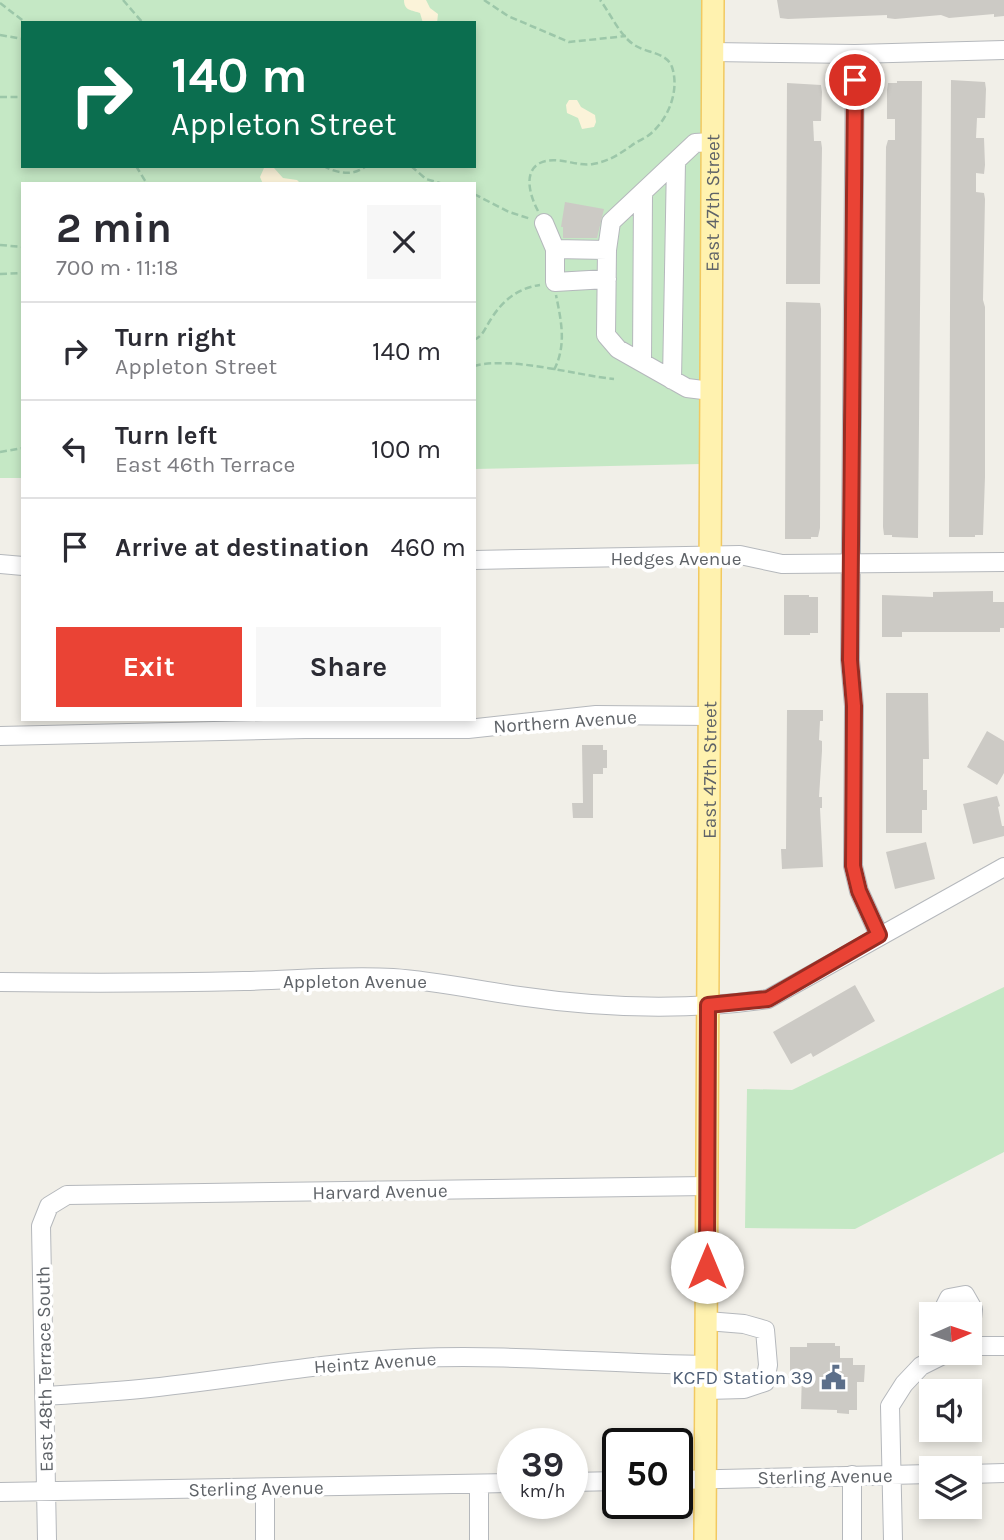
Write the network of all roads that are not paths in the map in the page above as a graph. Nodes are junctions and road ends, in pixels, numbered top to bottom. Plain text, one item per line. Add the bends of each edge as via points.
1 (713, 0) edge
2 (1004, 50) edge
3 (712, 52) junction
4 (855, 54) junction
5 (712, 142) junction
6 (676, 162) junction
7 (643, 193) junction
8 (544, 223) road end
9 (555, 249) junction
10 (607, 250) junction
11 (607, 279) junction
12 (642, 362) junction
13 (672, 380) junction
14 (711, 391) junction
15 (710, 557) junction
16 (476, 561) edge
17 (1004, 562) edge
18 (851, 563) junction
19 (0, 564) edge
20 (21, 566) edge
21 (710, 716) junction
22 (0, 736) edge
23 (1004, 867) edge
24 (879, 935) junction
25 (0, 982) edge
26 (708, 1005) junction
27 (707, 1186) junction
28 (55, 1202) joint
29 (947, 1302) edge
30 (969, 1302) edge
31 (707, 1321) junction
32 (982, 1346) edge
33 (1004, 1346) edge
34 (706, 1365) junction
35 (923, 1365) edge
36 (706, 1390) junction
37 (45, 1396) junction
38 (1004, 1473) edge
39 (919, 1474) edge
40 (982, 1474) edge
41 (852, 1475) junction
42 (892, 1475) junction
43 (693, 1479) edge
44 (705, 1479) junction
45 (497, 1483) edge
46 (479, 1484) junction
47 (265, 1489) junction
48 (46, 1491) junction
49 (0, 1492) edge
50 (47, 1540) edge
51 (265, 1540) edge
52 (479, 1540) edge
53 (705, 1540) edge
54 (852, 1540) edge
55 (893, 1540) edge

1 - 3 main road, East 47th Street
2 - 4 street
3 - 4 street
3 - 5 main road, East 47th Street
4 - 18 street
5 - 6 street via 695,143
5 - 14 main road, East 47th Street
6 - 7 street
6 - 13 street
7 - 10 street via 611,222
7 - 12 street
8 - 9 street
9 - 10 street
9 - 11 street via 555,282
10 - 11 street
11 - 12 street via 606,335 618,349
12 - 13 street
13 - 14 street via 687,388
14 - 15 main road, East 47th Street
15 - 16 street, Hedges Avenue
15 - 18 street, Hedges Avenue via 740,555 782,564
15 - 21 main road, East 47th Street
17 - 18 street, Hedges Avenue
18 - 24 street via 853,866
19 - 20 street
21 - 22 street, Northern Avenue via 597,715 468,729
21 - 26 main road, East 47th Street
23 - 24 street, Appleton Avenue
24 - 26 street, Appleton Avenue via 768,999
25 - 26 street, Appleton Avenue via 389,978 569,1002
26 - 27 main road, East 47th Street
27 - 28 street, Harvard Avenue via 67,1195
27 - 31 main road, East 47th Street
28 - 37 street, East 48th Terrace South via 41,1226
29 - 30 street via 965,1295
31 - 34 main road, East 47th Street
31 - 36 street via 765,1330 768,1365 765,1382 744,1389
32 - 33 street
34 - 36 main road, East 47th Street
34 - 37 street, Heintz Avenue via 411,1358
35 - 42 street via 890,1406
36 - 44 main road, East 47th Street
37 - 48 street, East 48th Terrace South
38 - 40 street
39 - 42 street, Sterling Avenue
41 - 42 street, Sterling Avenue
41 - 44 street, Sterling Avenue
41 - 54 street
42 - 55 street
43 - 44 street, Sterling Avenue
44 - 53 main road, East 47th Street
45 - 46 street, Sterling Avenue
46 - 47 street, Sterling Avenue
46 - 52 street
47 - 48 street, Sterling Avenue
47 - 51 street
48 - 49 street, Sterling Avenue
48 - 50 street, East 48th Terrace South

